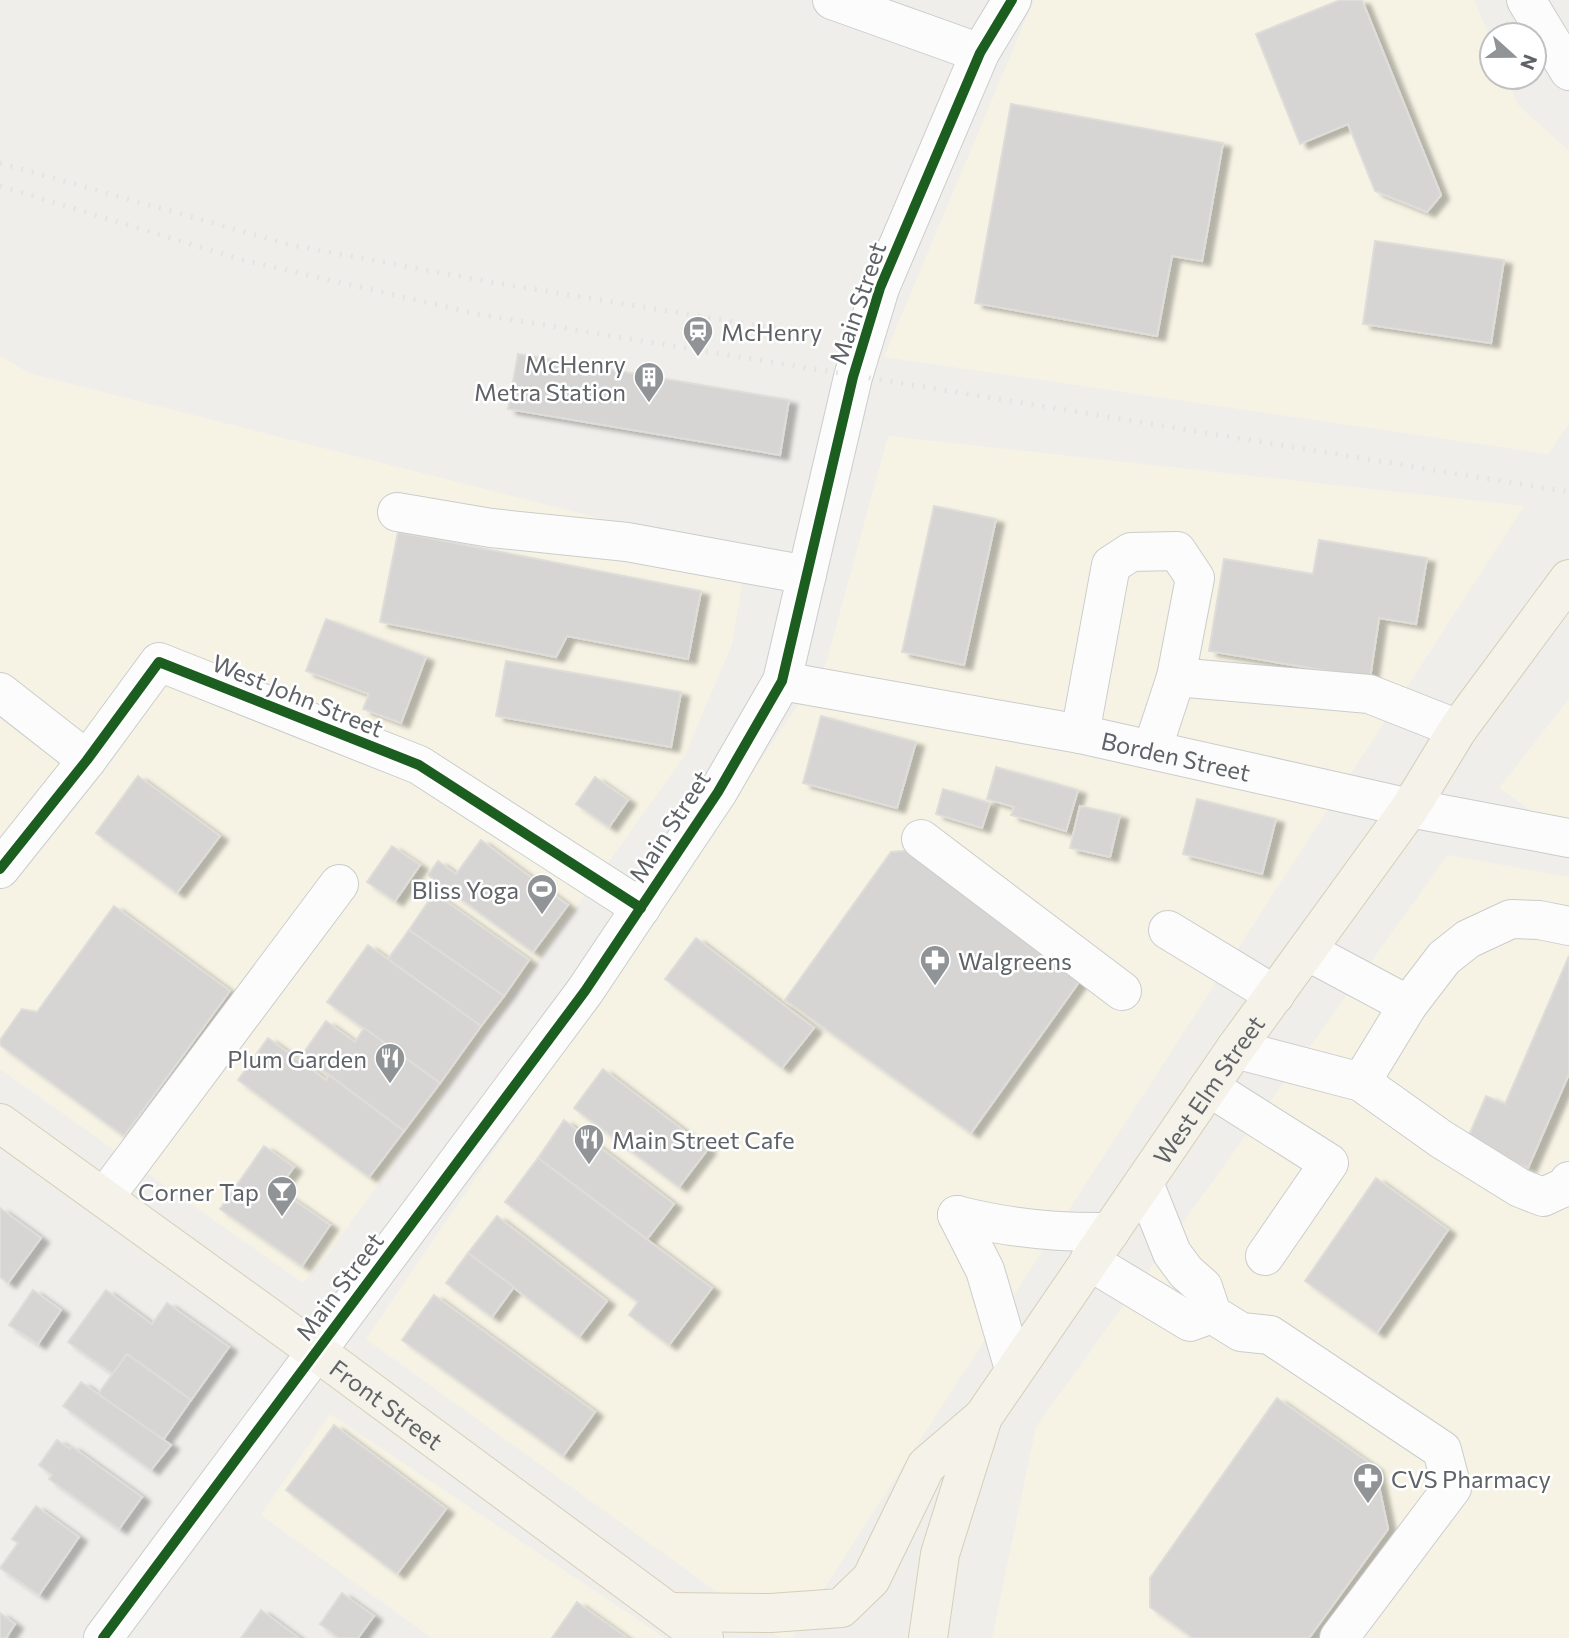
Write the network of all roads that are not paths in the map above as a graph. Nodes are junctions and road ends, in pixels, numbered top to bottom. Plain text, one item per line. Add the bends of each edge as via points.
1 (832, 0) edge
2 (1012, 0) edge
3 (1526, 0) edge
4 (980, 52) junction
5 (1569, 71) edge
6 (397, 512) dead end
7 (807, 575) junction
8 (1569, 579) edge
9 (1175, 677) junction
10 (782, 681) junction
11 (0, 692) edge
12 (1458, 729) junction
13 (1080, 734) junction
14 (1152, 750) junction
15 (87, 760) junction
16 (1410, 808) junction
17 (1569, 838) edge
18 (921, 839) dead end
19 (0, 869) edge
20 (339, 884) dead end
21 (640, 908) junction
22 (1569, 926) edge
23 (1168, 930) dead end
24 (1307, 951) junction
25 (1122, 992) dead end
26 (1275, 995) junction
27 (1408, 1005) junction
28 (1235, 1049) junction
29 (1361, 1082) junction
30 (1209, 1087) junction
31 (0, 1123) edge
32 (1569, 1181) edge
33 (1144, 1183) junction
34 (104, 1198) junction
35 (1100, 1247) junction
36 (1265, 1256) dead end
37 (1226, 1323) junction
38 (317, 1352) junction
39 (1014, 1369) junction
40 (984, 1417) junction
41 (669, 1612) junction
42 (103, 1638) edge
43 (704, 1638) edge
44 (928, 1638) edge
45 (1339, 1638) edge

1 - 4 street
2 - 4 street, Main Street
3 - 5 street
4 - 7 street, Main Street via 880,288 853,377
6 - 7 street via 491,528 627,542
7 - 10 street, Main Street
8 - 12 main road, West Elm Street
9 - 12 street via 1368,694
9 - 13 street via 1195,578 1177,551 1131,552 1111,565
9 - 14 street
10 - 13 street, Borden Street
10 - 21 street, Main Street via 718,792
11 - 15 street
12 - 16 main road, West Elm Street
13 - 14 street, Borden Street
14 - 16 street, Borden Street
15 - 19 street, West John Street
15 - 21 street, West John Street via 159,662 419,765
16 - 17 street, Borden Street
16 - 24 main road, West Elm Street
18 - 25 street
20 - 34 street
21 - 38 street, Main Street via 585,990
22 - 27 street via 1511,919 1468,939 1444,958
23 - 26 street
24 - 26 main road, West Elm Street
24 - 27 street
26 - 28 main road, West Elm Street
27 - 29 street
28 - 29 street
28 - 30 main road, West Elm Street
29 - 32 street via 1520,1188 1543,1197
30 - 33 main road, West Elm Street
30 - 36 street via 1329,1163
31 - 34 main road, Front Street
33 - 35 main road, West Elm Street
33 - 37 street via 1172,1253 1203,1287
34 - 38 main road, Front Street
35 - 37 street via 1190,1322
35 - 39 main road, West Elm Street
35 - 39 street via 1069,1233 957,1214 985,1270
37 - 45 street via 1270,1335 1442,1450 1452,1488
38 - 41 main road, Front Street
38 - 42 street, Main Street
39 - 40 main road, West Elm Street
40 - 41 main road via 926,1466 871,1579 841,1608
40 - 44 main road, West Elm Street via 940,1554
41 - 43 main road, Front Street

